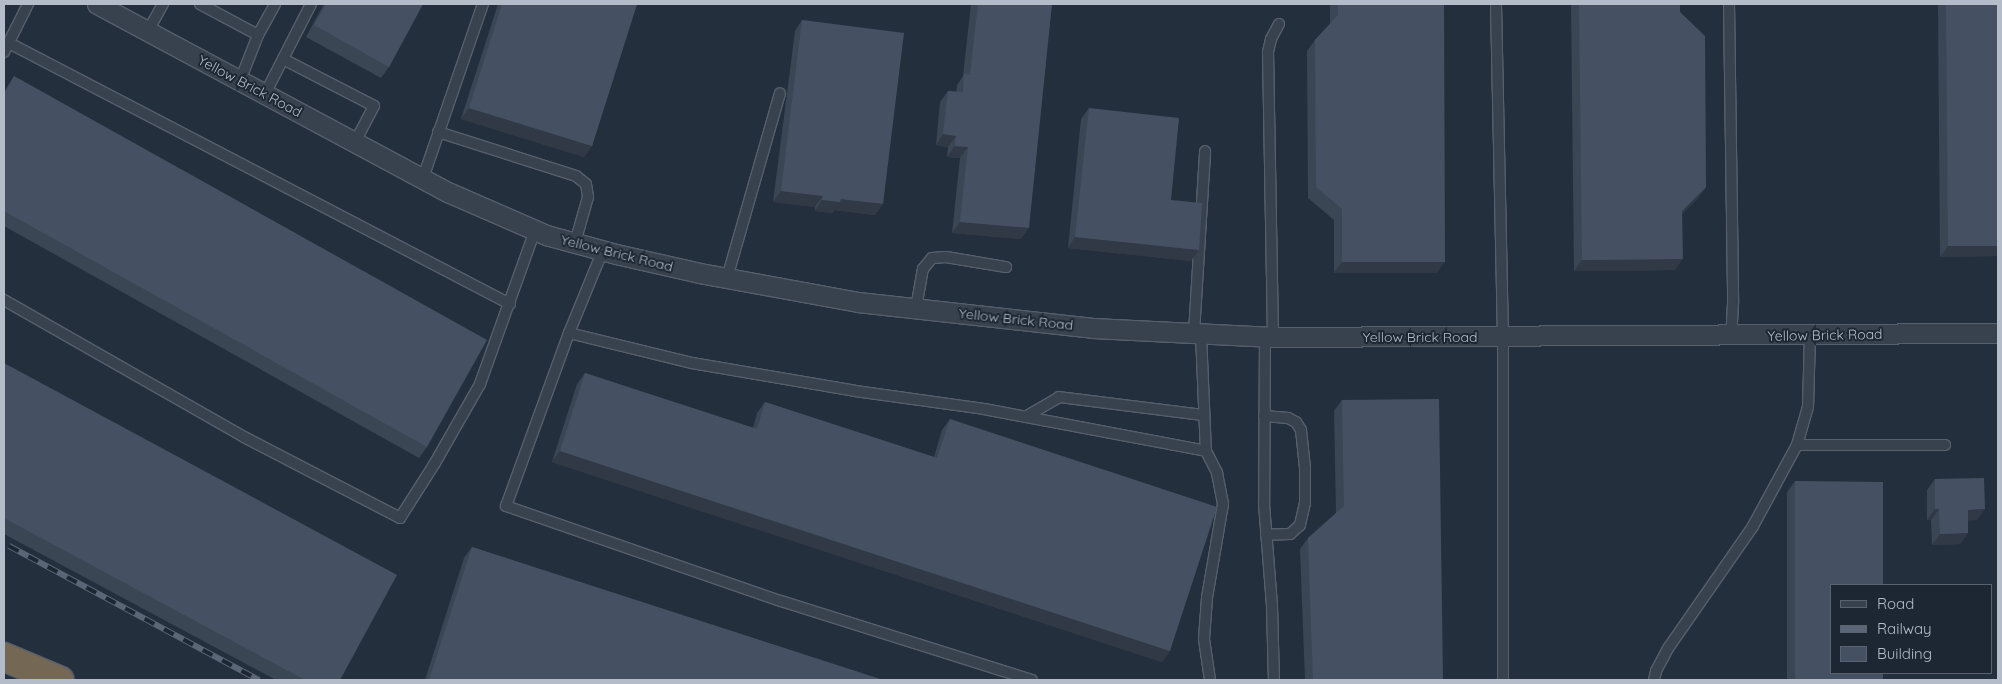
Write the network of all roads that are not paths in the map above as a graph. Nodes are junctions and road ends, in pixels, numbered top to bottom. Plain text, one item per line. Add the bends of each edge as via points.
1 (28, 4) edge
2 (99, 4) edge
3 (163, 4) edge
4 (200, 4) edge
5 (275, 4) edge
6 (311, 4) edge
7 (483, 4) edge
8 (1496, 4) edge
9 (1729, 4) edge
10 (1278, 24) dead end
11 (148, 31) junction
12 (258, 35) junction
13 (6, 47) edge
14 (283, 59) junction
15 (240, 81) junction
16 (780, 93) dead end
17 (265, 94) junction
18 (438, 132) junction
19 (355, 142) junction
20 (1205, 151) dead end
21 (422, 178) junction
22 (535, 230) junction
23 (576, 243) junction
24 (603, 250) junction
25 (1006, 267) dead end
26 (727, 278) junction
27 (4, 300) edge
28 (510, 304) junction
29 (916, 308) junction
30 (569, 333) junction
31 (1198, 333) junction
32 (1998, 333) edge
33 (1810, 335) junction
34 (1731, 336) junction
35 (1269, 337) junction
36 (1503, 337) junction
37 (1204, 415) junction
38 (1264, 416) junction
39 (1024, 417) junction
40 (1797, 445) junction
41 (1945, 446) dead end
42 (1206, 451) junction
43 (1266, 535) junction
44 (4, 657) edge
45 (59, 680) edge
46 (1032, 680) edge
47 (1210, 680) edge
48 (1274, 680) edge
49 (1503, 680) edge
50 (1654, 680) edge

1 - 13 lane
2 - 11 street, Yellow Brick Road
3 - 11 lane
4 - 12 lane
5 - 12 lane
6 - 14 lane
7 - 18 lane
8 - 36 lane
9 - 34 lane
10 - 35 lane via 1268,52
11 - 15 street, Yellow Brick Road
12 - 15 lane
13 - 28 lane
14 - 17 lane
14 - 19 lane via 374,106
15 - 17 street, Yellow Brick Road
16 - 26 lane
17 - 19 street, Yellow Brick Road
18 - 21 lane
18 - 23 lane via 576,176 586,184 588,197
19 - 21 street, Yellow Brick Road
20 - 31 lane
21 - 22 street, Yellow Brick Road
22 - 23 street, Yellow Brick Road
22 - 28 lane
23 - 24 street, Yellow Brick Road
24 - 26 street, Yellow Brick Road
24 - 30 lane
25 - 29 lane via 946,257 932,258 923,269
26 - 29 street, Yellow Brick Road via 858,302
27 - 28 lane via 244,436 400,518 480,384
29 - 31 street, Yellow Brick Road via 1093,328
30 - 39 lane via 692,363
30 - 46 lane via 506,506 781,601
31 - 35 street, Yellow Brick Road
31 - 37 lane
32 - 33 street, Yellow Brick Road
33 - 34 street, Yellow Brick Road
33 - 40 lane via 1808,408
34 - 36 street, Yellow Brick Road
35 - 36 street, Yellow Brick Road
35 - 38 lane
36 - 49 lane
37 - 39 lane via 1059,397
37 - 42 lane
38 - 43 lane
38 - 43 lane via 1296,422 1301,430 1305,469 1305,503 1300,525 1290,534
39 - 42 lane
40 - 41 lane
40 - 50 lane via 1753,526 1669,647
42 - 47 lane via 1218,473 1223,504 1207,598 1204,640
43 - 48 lane
44 - 45 highway

